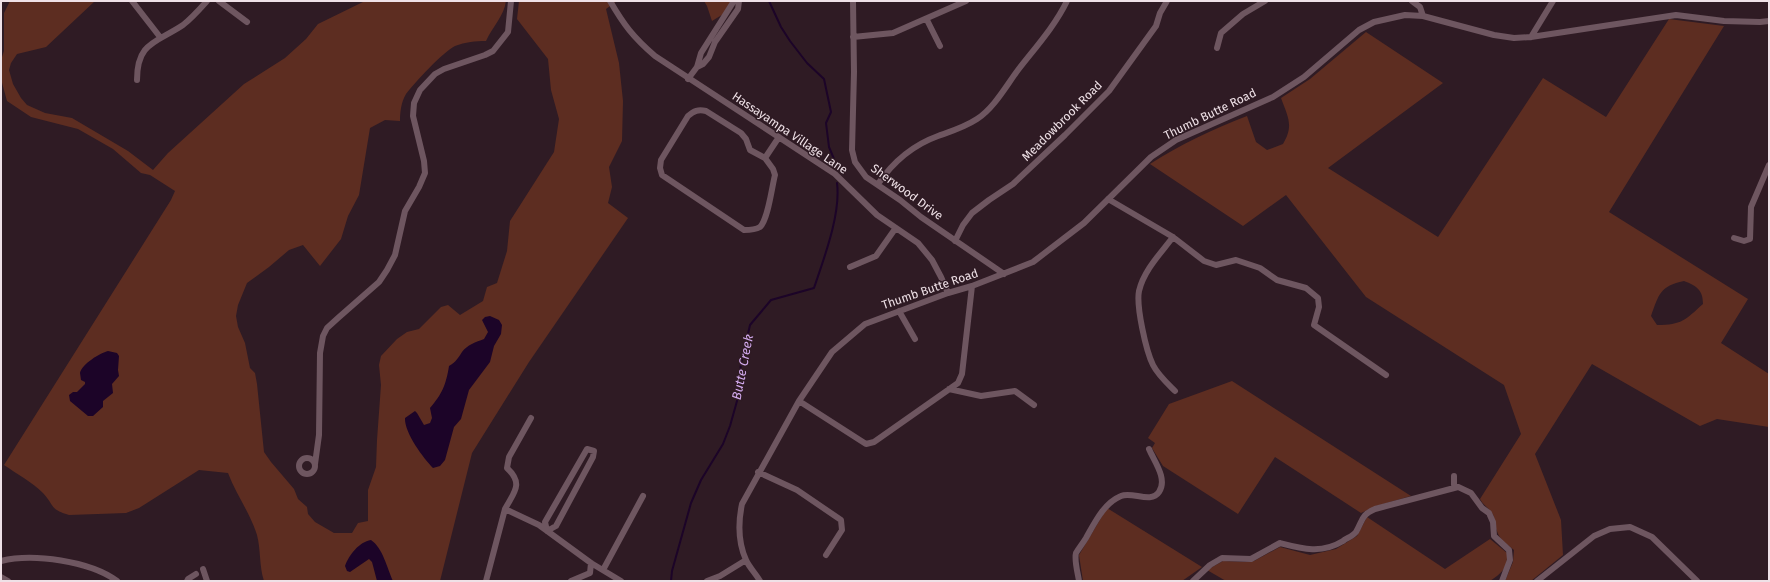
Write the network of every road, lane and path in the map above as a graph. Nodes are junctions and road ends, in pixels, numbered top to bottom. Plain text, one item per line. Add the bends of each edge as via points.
1 (132, 1) edge
2 (207, 1) edge
3 (219, 1) edge
4 (512, 1) edge
5 (610, 1) edge
6 (734, 1) edge
7 (739, 1) edge
8 (853, 1) edge
9 (953, 1) edge
10 (966, 1) edge
11 (1067, 1) edge
12 (1167, 1) edge
13 (1265, 1) edge
14 (1412, 1) edge
15 (1553, 1) edge
16 (949, 8) junction
17 (1423, 16) junction
18 (927, 20) junction
19 (1769, 21) edge
20 (247, 22) dead end
21 (719, 31) junction
22 (160, 37) junction
23 (852, 37) junction
24 (1531, 37) junction
25 (940, 46) dead end
26 (1217, 48) dead end
27 (688, 79) junction
28 (137, 80) dead end
29 (779, 137) junction
30 (765, 158) junction
31 (1769, 165) edge
32 (878, 184) junction
33 (1108, 199) junction
34 (895, 228) junction
35 (1173, 237) junction
36 (1734, 238) dead end
37 (955, 241) junction
38 (850, 267) dead end
39 (1004, 274) junction
40 (972, 286) junction
41 (948, 293) junction
42 (899, 311) junction
43 (915, 339) dead end
44 (1386, 375) dead end
45 (948, 389) junction
46 (1174, 391) dead end
47 (799, 401) junction
48 (1034, 405) dead end
49 (530, 418) dead end
50 (1149, 449) dead end
51 (315, 464) dead end
52 (758, 472) junction
53 (1454, 476) dead end
54 (1458, 487) junction
55 (643, 496) dead end
56 (504, 509) junction
57 (547, 531) junction
58 (826, 555) dead end
59 (746, 560) junction
60 (1, 561) edge
61 (591, 562) junction
62 (203, 569) dead end
63 (603, 570) junction
64 (196, 574) dead end
65 (1, 577) edge
66 (1195, 579) edge
67 (8, 581) edge
68 (117, 581) edge
69 (187, 581) edge
70 (207, 581) edge
71 (486, 581) edge
72 (571, 581) edge
73 (621, 581) edge
74 (707, 581) edge
75 (760, 581) edge
76 (1079, 581) edge
77 (1189, 581) edge
78 (1502, 581) edge
79 (1537, 581) edge
80 (1697, 581) edge

1 - 22 street
2 - 22 street via 189,20
3 - 20 street
4 - 51 street via 508,32 493,50 435,74 420,90 414,103 412,116 425,173 405,211 395,255 387,270 379,282 327,328 323,336 320,353 319,435
5 - 27 street, Hassayampa Village Lane via 623,24 639,42 654,56
6 - 21 street
7 - 21 street via 738,9
8 - 23 street, Sherwood Drive
9 - 16 street
10 - 16 street
11 - 32 street via 995,101 978,118 914,148 899,159
12 - 37 street, Meadowbrook Road via 1156,26 1109,90 1066,135 1013,184 972,214
13 - 26 street via 1243,14 1221,33
14 - 17 street via 1420,7
15 - 24 street
16 - 18 street
17 - 24 street, Thumb Butte Road via 1494,35
17 - 33 street, Thumb Butte Road via 1405,15 1374,22 1359,30 1304,78 1273,97 1176,140 1151,157
18 - 23 street via 893,33
18 - 25 street
19 - 24 street, Thumb Butte Road via 1724,21 1676,15
21 - 27 street via 709,57
22 - 28 street via 142,53 137,66
23 - 32 street, Sherwood Drive via 852,150 860,171
27 - 29 street, Hassayampa Village Lane
29 - 30 street
29 - 34 street, Hassayampa Village Lane via 836,174 877,215
30 - 30 street via 750,150 746,139 740,133 706,111 700,110 688,116 661,160 660,168 662,175 744,230 752,230 760,227 764,220 775,175
31 - 36 street via 1751,207 1750,239 1744,241
32 - 37 street, Sherwood Drive
33 - 35 street
33 - 39 street, Thumb Butte Road via 1069,235 1033,262
34 - 38 street via 876,256
34 - 41 street, Hassayampa Village Lane via 918,243 927,254 942,276
35 - 44 street via 1204,261 1216,265 1236,260 1260,268 1277,280 1306,288 1318,298 1319,307 1314,325
35 - 46 street via 1147,272 1139,292 1141,325 1153,365
37 - 39 street, Sherwood Drive
39 - 40 street, Thumb Butte Road
40 - 41 street, Thumb Butte Road
40 - 45 street via 962,374 958,382
41 - 42 street, Thumb Butte Road
42 - 43 street
42 - 47 street, Thumb Butte Road via 866,324 832,352
45 - 47 street via 874,442 866,444
45 - 48 street via 981,396 1015,391
47 - 52 street, Thumb Butte Road
49 - 56 street via 509,457 507,468 515,476 517,487
50 - 76 street via 1161,475 1162,485 1158,494 1150,497 1122,495 1100,514 1076,555
52 - 58 street via 797,490 841,520 842,530
52 - 59 street, Thumb Butte Road via 742,504 739,521 740,538
53 - 54 street via 1454,485
54 - 66 street via 1366,513 1355,533 1335,546 1306,550 1280,543 1251,559 1222,558
54 - 78 street via 1471,493 1489,513 1494,536 1509,550 1510,560
55 - 63 street
56 - 57 street
56 - 71 street
57 - 57 street via 556,526 594,451 587,449 580,458 546,522
57 - 61 street
59 - 74 street
59 - 75 street, Thumb Butte Road
60 - 68 street via 14,558 47,558 97,570
61 - 63 street
61 - 72 street via 590,573
62 - 70 street
63 - 73 street
64 - 69 street
65 - 67 street
66 - 77 street
79 - 80 street via 1594,536 1610,529 1630,527 1652,537

